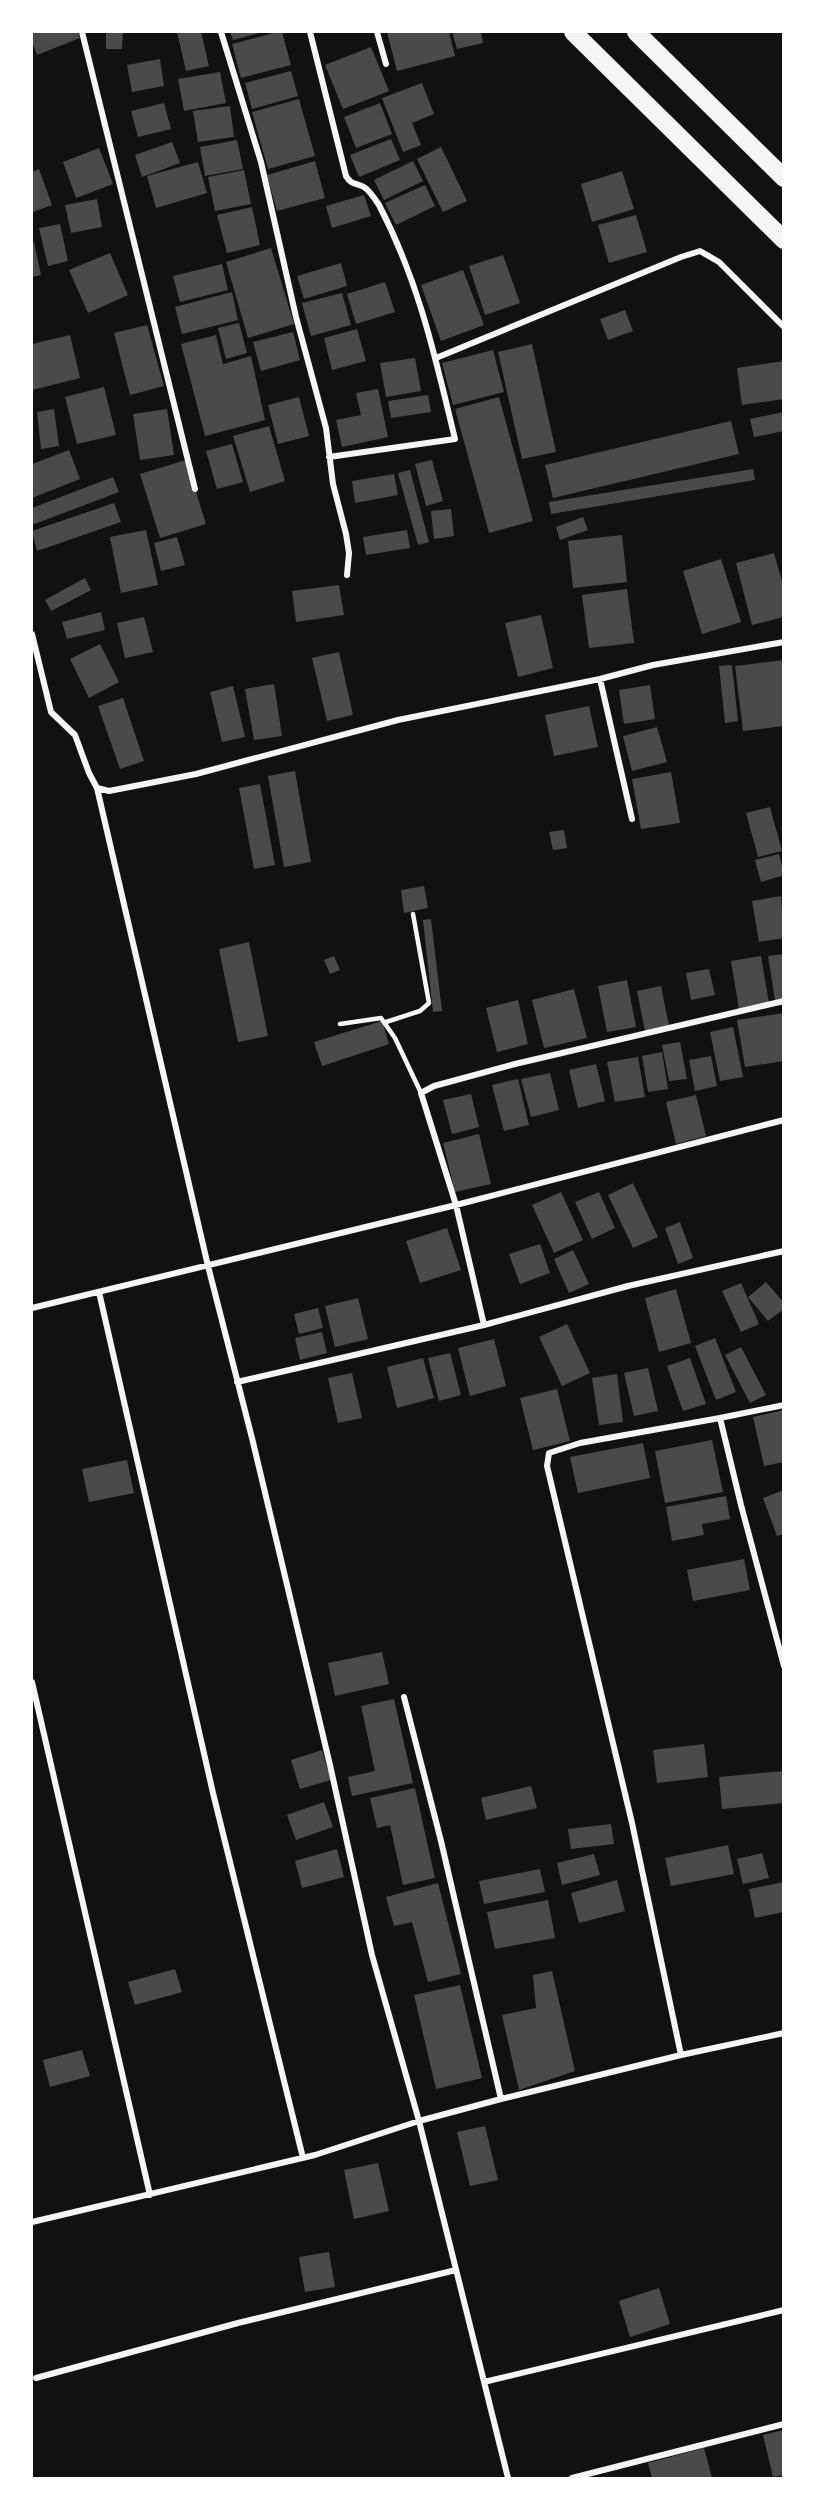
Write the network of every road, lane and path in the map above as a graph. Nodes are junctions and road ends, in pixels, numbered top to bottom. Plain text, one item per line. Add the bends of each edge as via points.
1 (82, 32) edge
2 (221, 32) edge
3 (310, 32) edge
4 (377, 32) edge
5 (573, 32) edge
6 (636, 32) edge
7 (386, 64) dead end
8 (783, 178) edge
9 (783, 240) edge
10 (783, 327) edge
11 (436, 358) junction
12 (329, 457) junction
13 (195, 489) dead end
14 (347, 575) dead end
15 (32, 634) edge
16 (783, 642) edge
17 (600, 679) junction
18 (97, 788) junction
19 (632, 819) dead end
20 (413, 914) dead end
21 (783, 1001) edge
22 (386, 1022) junction
23 (340, 1024) dead end
24 (421, 1093) junction
25 (783, 1120) edge
26 (456, 1205) junction
27 (783, 1251) edge
28 (208, 1266) junction
29 (99, 1292) junction
30 (32, 1308) edge
31 (484, 1325) junction
32 (237, 1382) junction
33 (783, 1405) edge
34 (720, 1418) junction
35 (783, 1666) edge
36 (32, 1682) edge
37 (404, 1697) dead end
38 (783, 2033) edge
39 (681, 2055) junction
40 (501, 2099) junction
41 (419, 2121) junction
42 (303, 2158) junction
43 (150, 2195) junction
44 (32, 2222) edge
45 (456, 2270) junction
46 (783, 2310) edge
47 (36, 2378) dead end
48 (484, 2382) junction
49 (783, 2424) edge
50 (508, 2478) edge
51 (572, 2478) edge

1 - 13 street
2 - 12 street via 261,162 326,428
3 - 11 street via 346,177 350,183 368,190 377,203 422,304
4 - 7 street
5 - 9 highway
6 - 8 highway
10 - 11 street via 718,262 700,251
11 - 12 street via 455,439
12 - 14 street via 349,553
15 - 18 street via 51,712 75,735
16 - 17 street via 653,665
17 - 18 street via 398,720 196,774 109,791
17 - 19 street
18 - 28 street
20 - 22 lane via 429,1003 420,1011
21 - 24 street via 515,1064
22 - 23 lane via 381,1018
22 - 24 lane
24 - 26 street
25 - 26 street
26 - 28 street
26 - 31 street
27 - 31 street via 628,1286
28 - 29 street
28 - 32 street
29 - 30 street
29 - 42 street via 213,1793
31 - 32 street
32 - 41 street via 372,1955
33 - 34 street
34 - 35 street
34 - 39 street via 580,1443 549,1453 547,1466 632,1823
36 - 43 street
37 - 40 street
38 - 39 street
39 - 40 street
40 - 41 street
41 - 42 street
41 - 45 street
42 - 43 street
43 - 44 street
45 - 47 street
45 - 48 street
46 - 48 street
48 - 50 street
49 - 51 street

